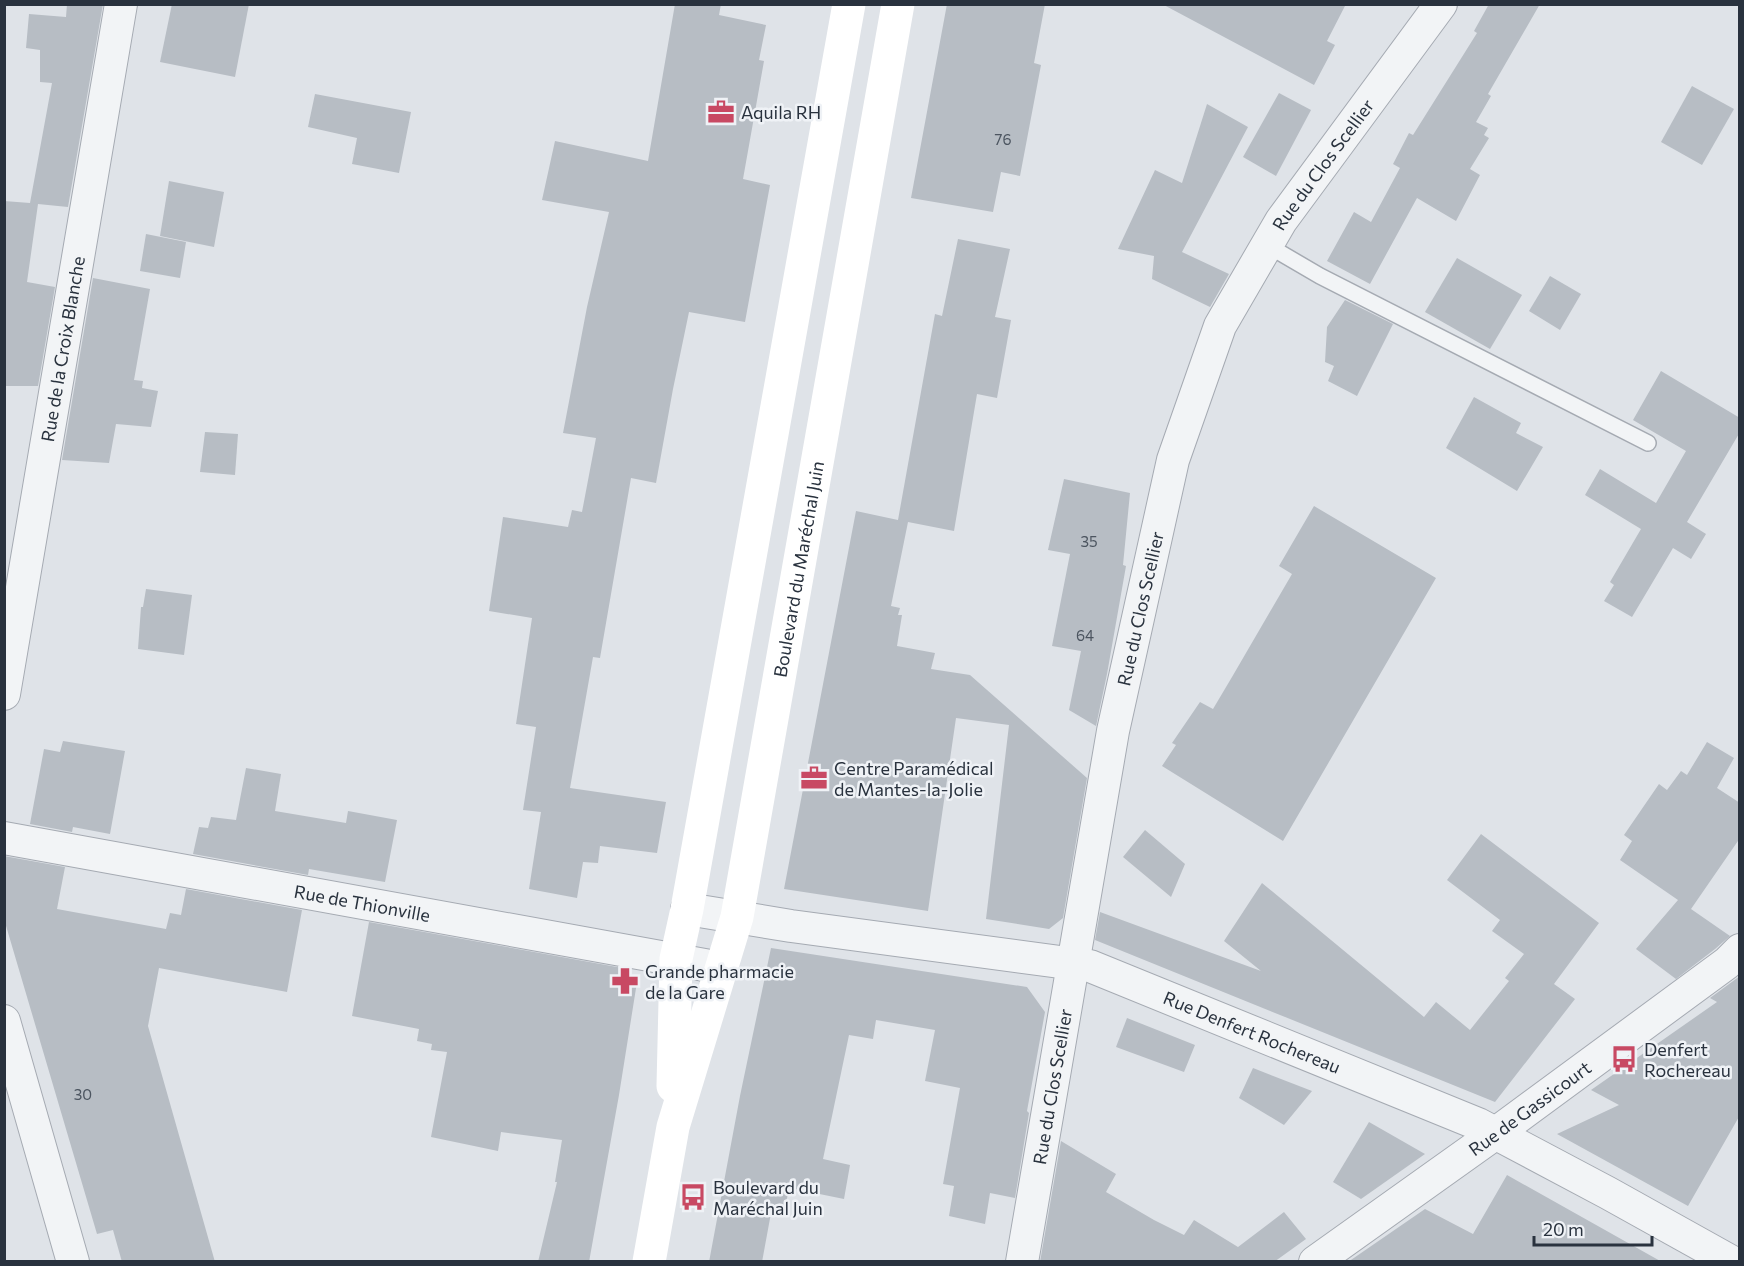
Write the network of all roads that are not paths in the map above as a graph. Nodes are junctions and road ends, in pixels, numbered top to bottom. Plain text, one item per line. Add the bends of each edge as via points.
1 (121, 4) edge
2 (849, 4) edge
3 (898, 4) edge
4 (1434, 13) edge
5 (1267, 245) junction
6 (1648, 443) dead end
7 (4, 694) edge
8 (4, 838) edge
9 (687, 909) junction
10 (737, 917) junction
11 (1740, 950) edge
12 (676, 959) junction
13 (1074, 962) junction
14 (721, 968) junction
15 (4, 1021) edge
16 (673, 1127) junction
17 (1496, 1133) junction
18 (73, 1262) edge
19 (649, 1262) edge
20 (1022, 1262) edge
21 (1315, 1262) edge
22 (1732, 1262) edge

1 - 7 street, Rue de la Croix Blanche
2 - 9 main road, Boulevard du Maréchal Juin
3 - 10 main road, Boulevard du Maréchal Juin
4 - 5 street, Rue du Clos Scellier
5 - 6 lane via 1320,276
5 - 13 street, Rue du Clos Scellier via 1220,326 1173,460 1113,731
8 - 12 street, Rue de Thionville
9 - 10 street, Rue Denfert Rochereau
9 - 12 main road, Boulevard du Maréchal Juin
10 - 13 street, Rue Denfert Rochereau
10 - 14 main road, Boulevard du Maréchal Juin
11 - 17 street, Rue de Gassicourt
12 - 14 street, Rue de Thionville
12 - 16 main road, Boulevard du Maréchal Juin
13 - 17 street, Rue Denfert Rochereau via 1107,972
13 - 20 street, Rue du Clos Scellier
14 - 16 main road, Boulevard du Maréchal Juin
15 - 18 street
16 - 19 main road, Boulevard du Maréchal Juin
17 - 21 street, Rue de Gassicourt
17 - 22 street, Rue Denfert Rochereau

